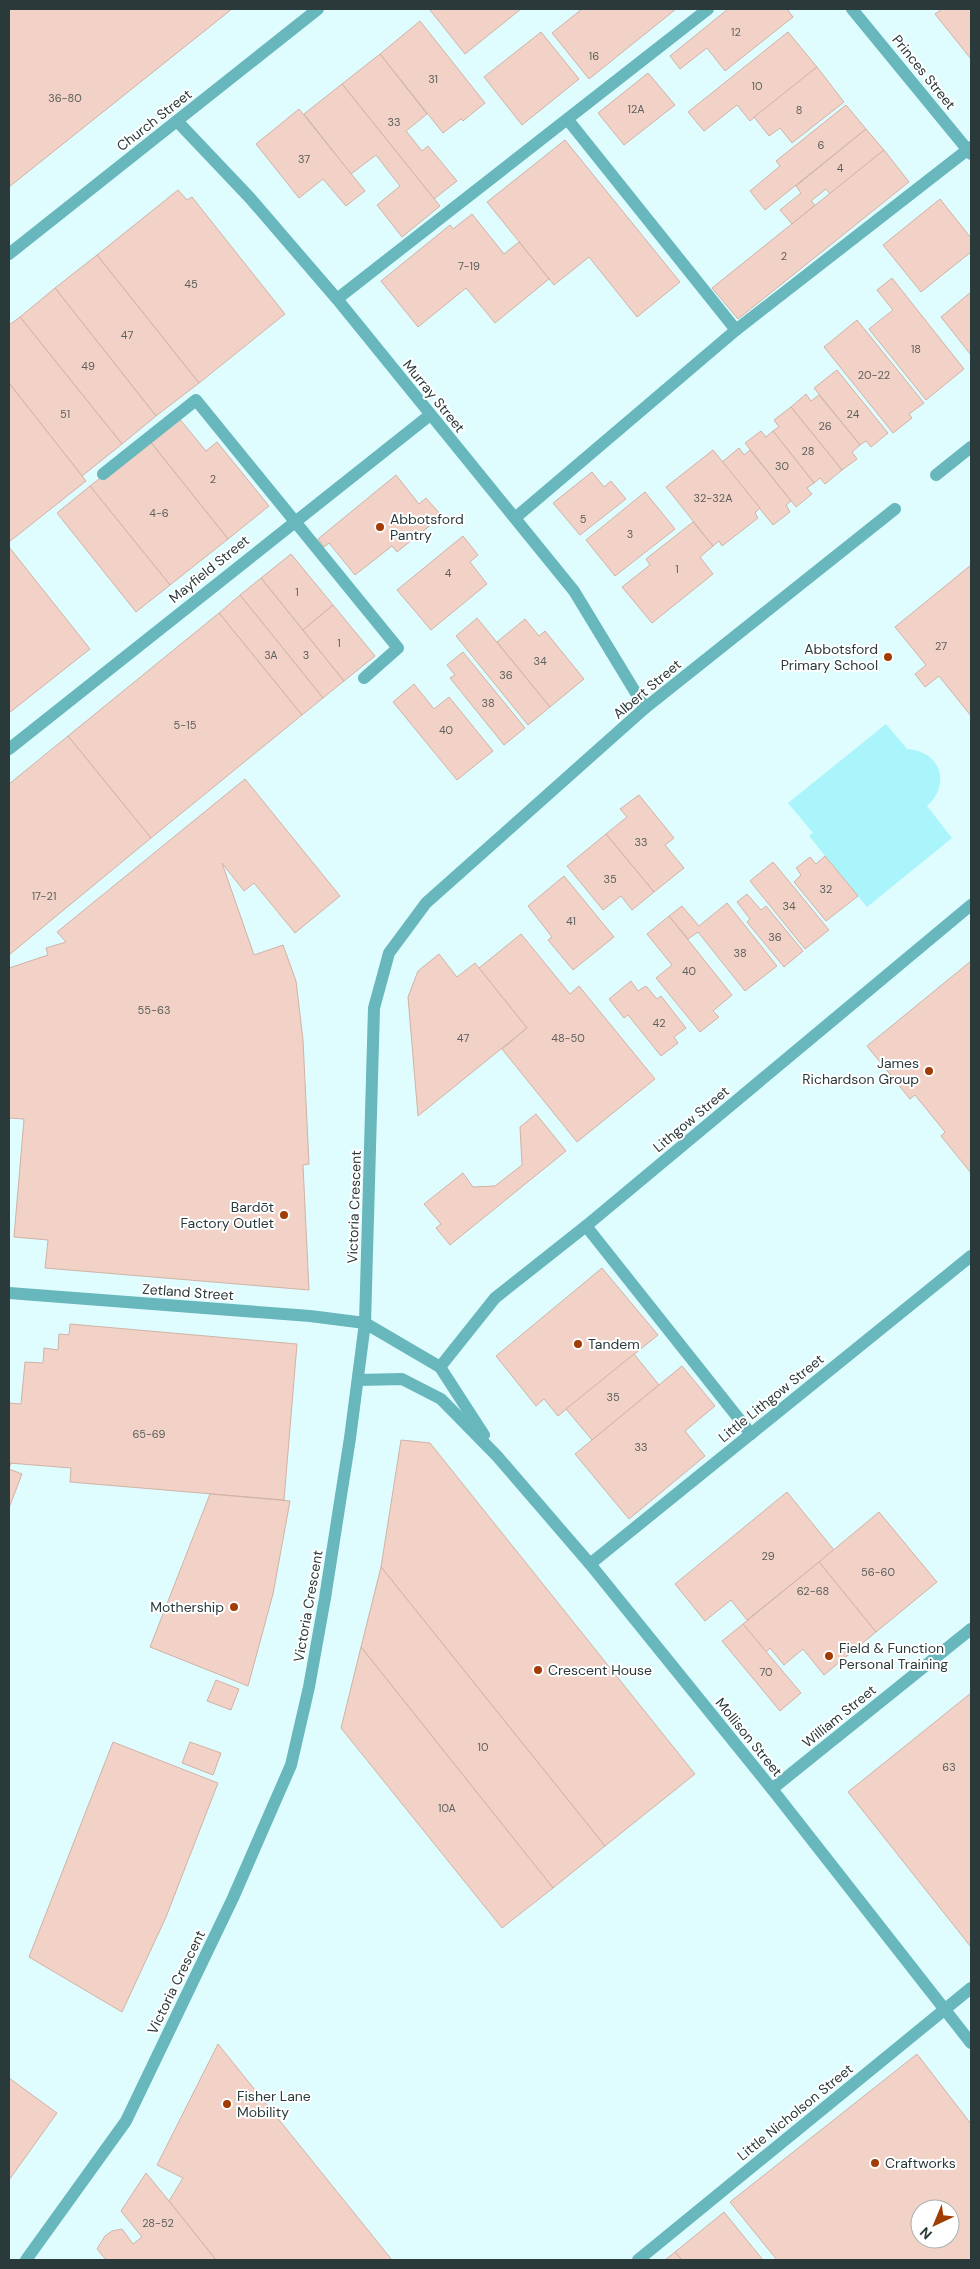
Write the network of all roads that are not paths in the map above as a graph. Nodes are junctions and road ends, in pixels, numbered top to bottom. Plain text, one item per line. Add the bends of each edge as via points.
1 (318, 9) edge
2 (708, 9) edge
3 (852, 9) edge
4 (568, 120) junction
5 (177, 121) junction
6 (970, 150) edge
7 (9, 254) edge
8 (337, 300) junction
9 (736, 330) junction
10 (430, 415) junction
11 (971, 447) edge
12 (104, 474) dead end
13 (936, 475) dead end
14 (895, 509) dead end
15 (515, 518) junction
16 (295, 521) junction
17 (364, 678) dead end
18 (645, 708) junction
19 (9, 749) edge
20 (426, 903) joint
21 (971, 905) edge
22 (586, 1226) junction
23 (971, 1256) edge
24 (9, 1293) edge
25 (365, 1323) junction
26 (440, 1367) junction
27 (358, 1380) junction
28 (751, 1434) junction
29 (497, 1456) junction
30 (590, 1564) junction
31 (971, 1629) edge
32 (772, 1789) junction
33 (971, 1988) edge
34 (944, 2010) junction
35 (971, 2043) edge
36 (26, 2260) edge
37 (638, 2260) edge

1 - 5 street, Church Street
2 - 4 street
3 - 6 street, Princes Street
4 - 8 street
4 - 9 street
5 - 7 street, Church Street
5 - 8 street, Murray Street via 250,198
6 - 9 street
8 - 10 street, Murray Street
9 - 15 street
10 - 15 street, Murray Street
10 - 16 street, Mayfield Street
11 - 13 street
12 - 16 street via 196,400
14 - 18 street, Albert Street
15 - 18 street, Murray Street via 574,591
16 - 17 street via 398,648
16 - 19 street, Mayfield Street
18 - 20 street, Albert Street
20 - 25 street, Victoria Crescent via 389,953 374,1008
21 - 22 street, Lithgow Street
22 - 26 street, Lithgow Street via 495,1298
22 - 28 street
23 - 28 street, Little Lithgow Street
24 - 25 street, Zetland Street
25 - 26 street, Mollison Street
25 - 27 street, Victoria Crescent
26 - 29 street, Mollison Street
27 - 29 street, Mollison Street via 402,1378 441,1399
27 - 36 street, Victoria Crescent via 326,1598 290,1765 233,1898 126,2121
28 - 30 street, Little Lithgow Street
29 - 30 street, Mollison Street
30 - 32 street, Mollison Street
31 - 32 street, William Street
32 - 34 street, Mollison Street
33 - 34 street, Little Nicholson Street
34 - 35 street, Mollison Street
34 - 37 street, Little Nicholson Street

